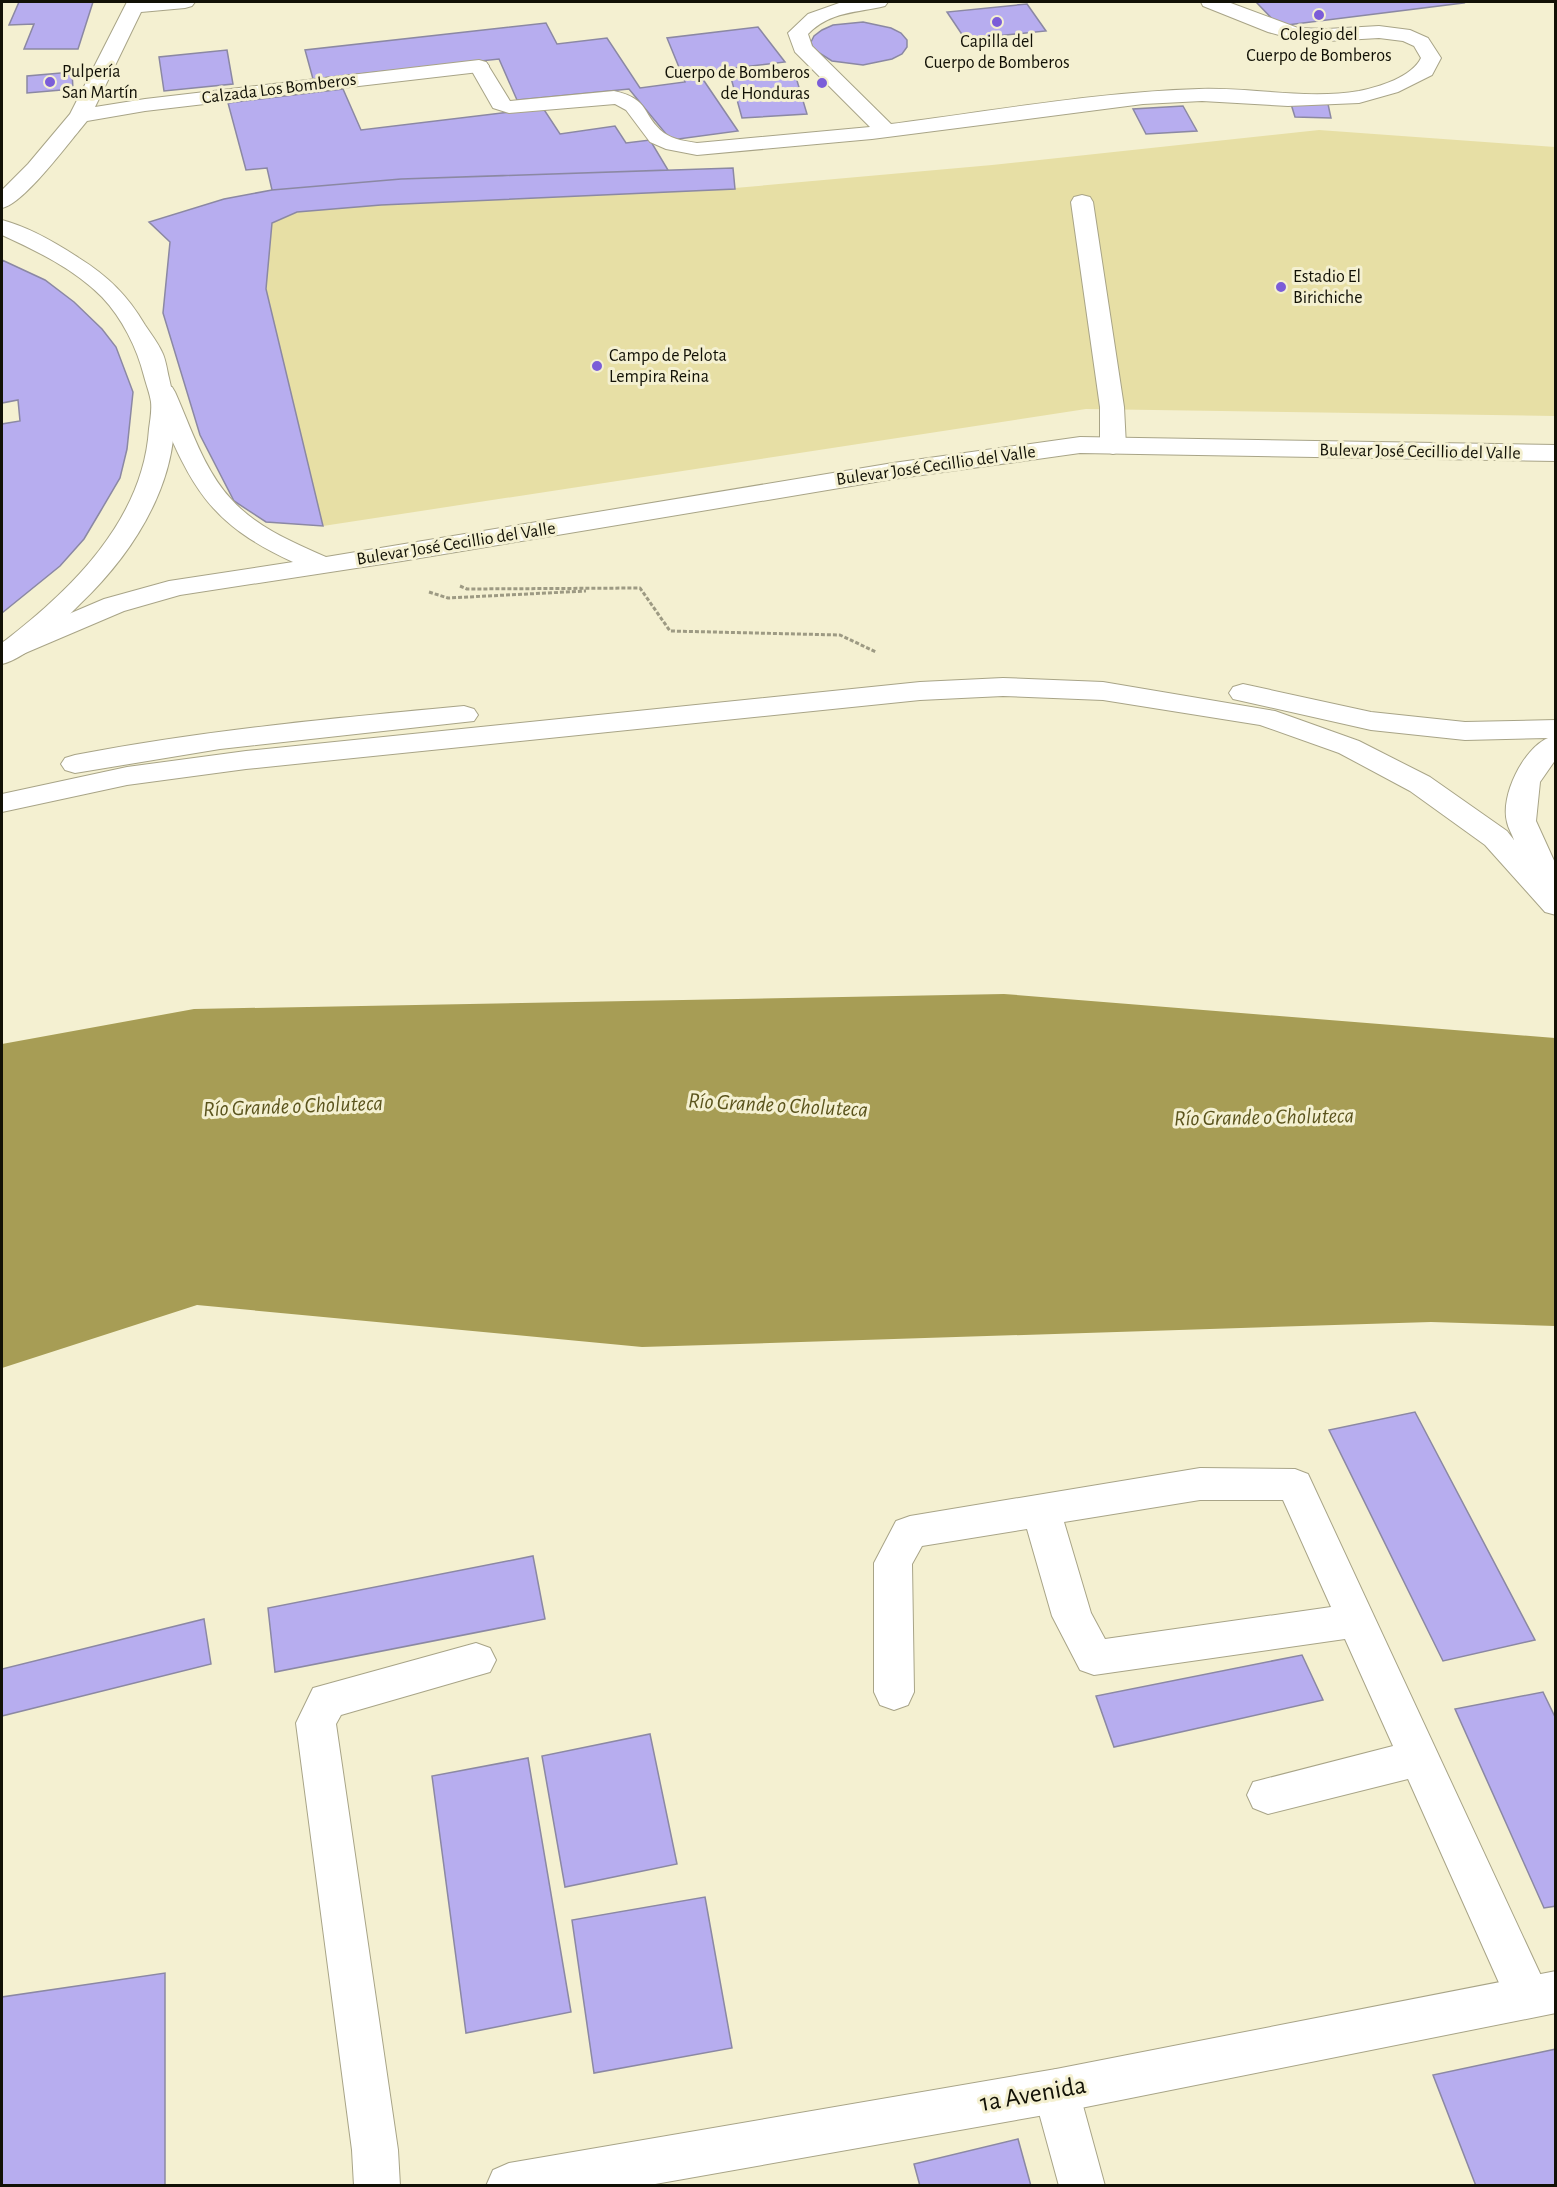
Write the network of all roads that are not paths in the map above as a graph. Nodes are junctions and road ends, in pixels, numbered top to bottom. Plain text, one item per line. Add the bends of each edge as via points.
1 (185, 2) edge
2 (878, 2) edge
3 (1210, 2) edge
4 (136, 4) edge
5 (80, 116) junction
6 (886, 131) junction
7 (2, 202) edge
8 (1082, 202) dead end
9 (2, 227) edge
10 (163, 392) junction
11 (1113, 446) junction
12 (1556, 453) edge
13 (323, 565) junction
14 (7, 652) edge
15 (1556, 729) edge
16 (1556, 745) edge
17 (2, 780) edge
18 (2, 803) edge
19 (1556, 897) edge
20 (1556, 905) edge
21 (1041, 1511) junction
22 (1356, 1620) junction
23 (476, 1660) dead end
24 (894, 1692) dead end
25 (1419, 1758) junction
26 (1268, 1795) dead end
27 (1541, 1995) edge
28 (1056, 2091) junction
29 (377, 2186) edge
30 (509, 2186) edge
31 (1082, 2186) edge

1 - 4 main road
2 - 6 main road via 843,6 809,20 798,33 801,48
3 - 6 main road via 1298,34 1407,35 1422,42 1431,58 1425,71 1391,88 1359,97 1143,98
4 - 5 main road
5 - 6 main road, Calzada Los Bomberos via 479,66 500,104 509,107 624,98 654,135 676,146 742,147
5 - 7 main road via 36,169
8 - 11 main road via 1112,407
9 - 10 main road via 75,265 119,302 148,344
10 - 13 main road via 213,494 241,521 274,543
10 - 14 main road via 161,452 136,516 87,582
11 - 12 main road, Bulevar José Cecillio del Valle
11 - 13 main road, Bulevar José Cecillio del Valle via 1080,446 893,471
13 - 14 main road, Bulevar José Cecillio del Valle via 178,587 114,605
15 - 17 main road via 1465,731 1371,721 1277,699 1108,670 1005,667 916,671 247,736 126,753
16 - 19 main road via 1544,753 1526,782 1521,821
18 - 20 main road via 127,776 246,760 920,692 1003,687 1103,691 1264,717 1349,747 1420,784 1496,838
21 - 22 main road via 1200,1484 1295,1485
21 - 22 main road via 1072,1616 1094,1658
21 - 24 main road via 910,1532 893,1563
22 - 25 main road
23 - 29 main road via 327,1701 316,1723
25 - 26 main road
25 - 27 main road
27 - 28 main road, 1a Avenida
28 - 30 main road, 1a Avenida
28 - 31 main road

